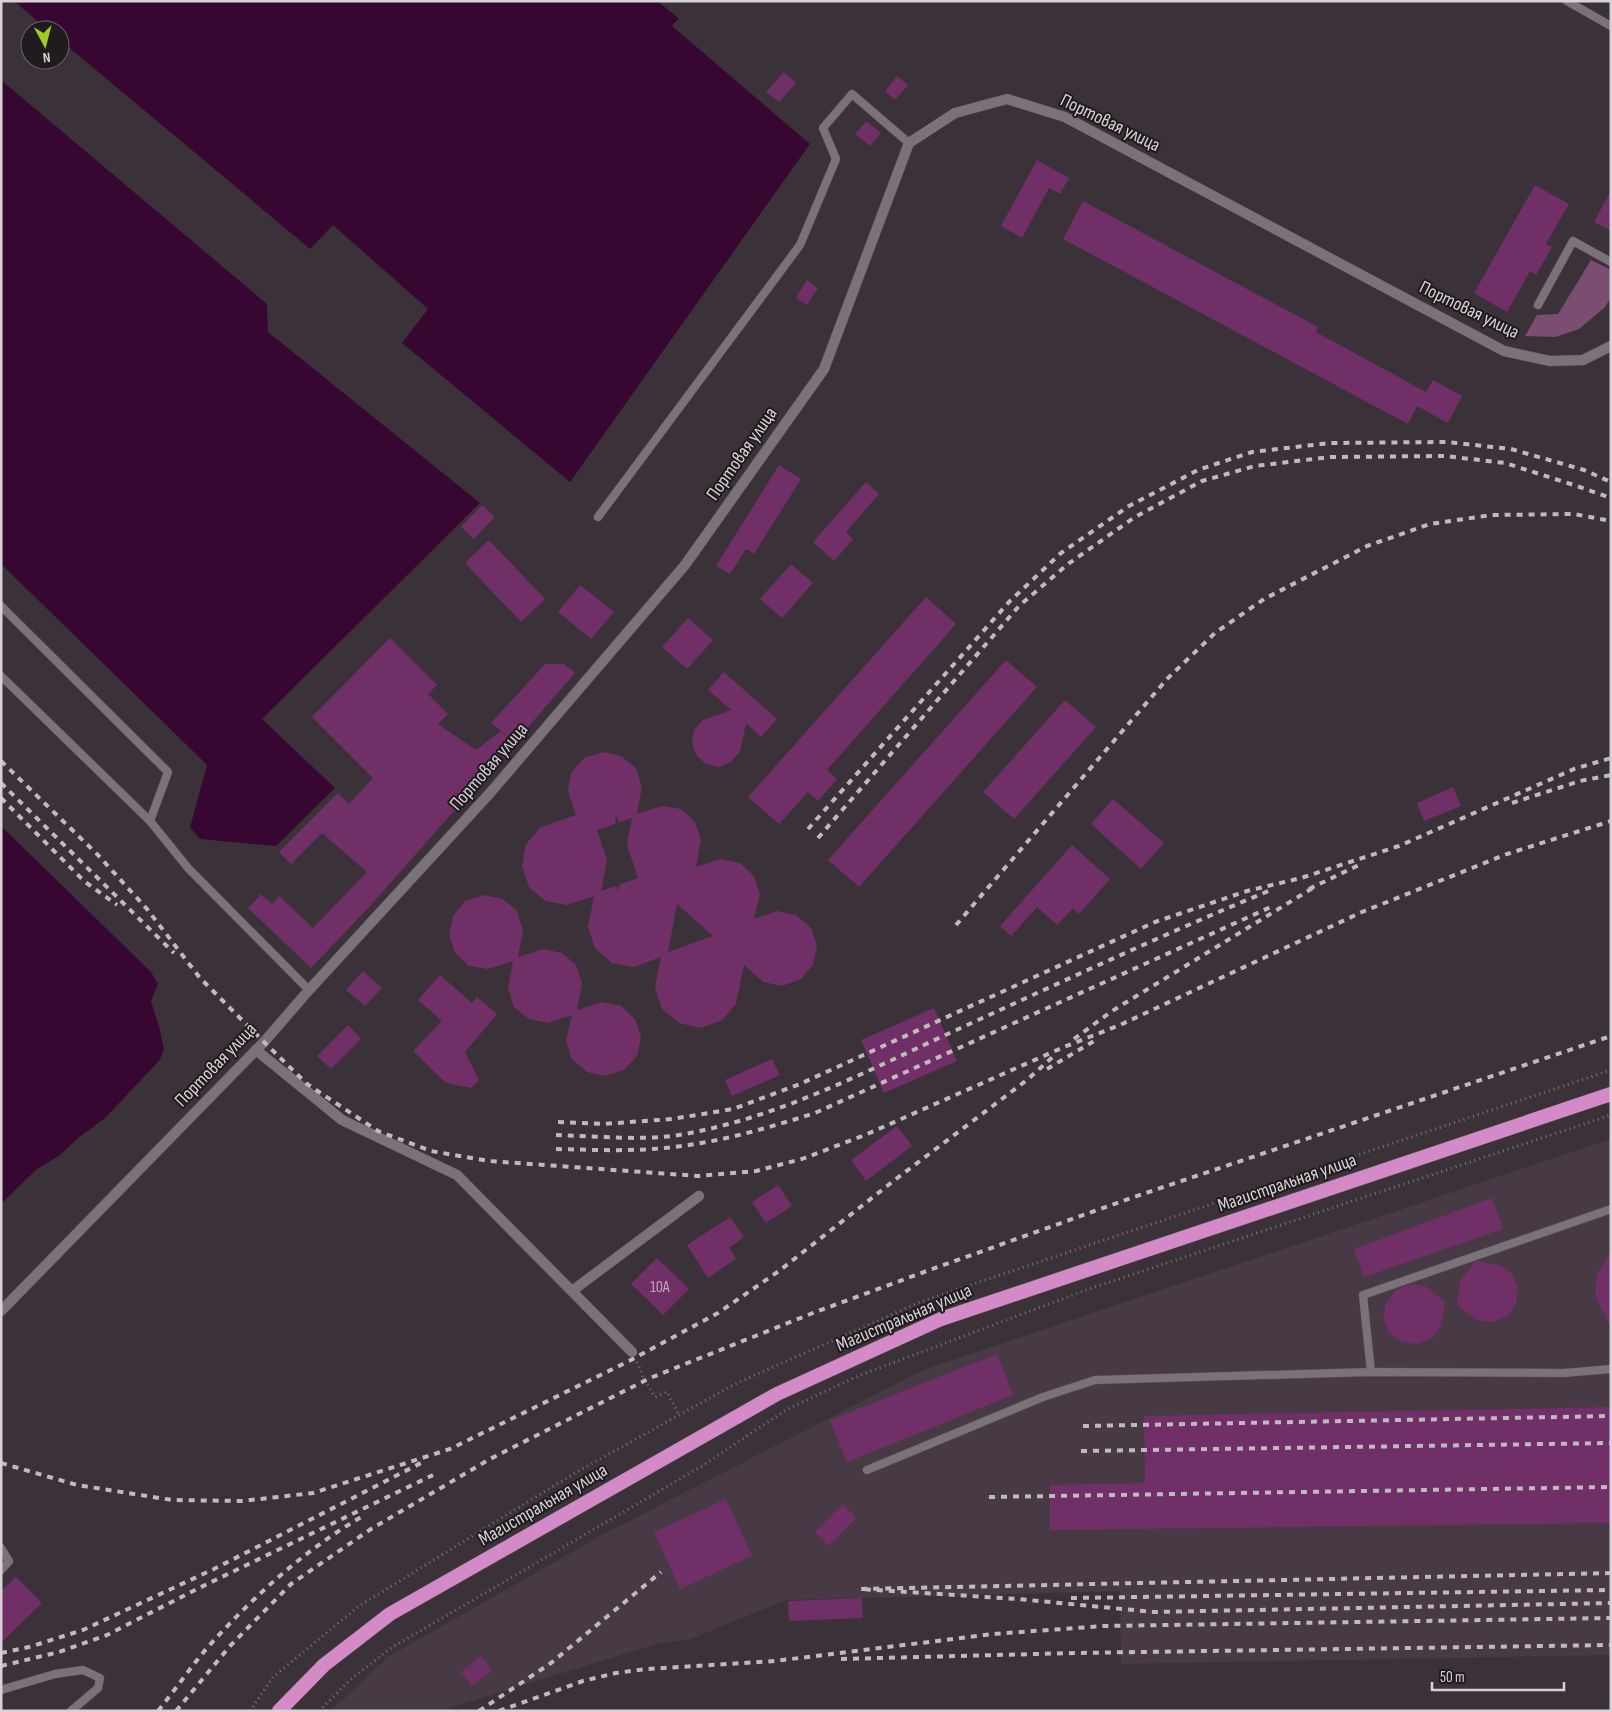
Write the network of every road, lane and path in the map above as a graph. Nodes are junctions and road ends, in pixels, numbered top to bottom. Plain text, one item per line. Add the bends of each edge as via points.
1 (1567, 1) edge
2 (1611, 26) edge
3 (909, 143) junction
4 (1611, 262) edge
5 (1538, 305) dead end
6 (1611, 346) edge
7 (598, 517) dead end
8 (1, 606) edge
9 (1, 676) edge
10 (150, 821) junction
11 (309, 990) junction
12 (256, 1050) junction
13 (1611, 1094) edge
14 (1611, 1115) edge
15 (698, 1196) dead end
16 (1611, 1209) edge
17 (572, 1291) junction
18 (1, 1311) edge
19 (632, 1352) joint
20 (1611, 1369) edge
21 (1370, 1372) junction
22 (678, 1415) dead end
23 (867, 1470) dead end
24 (1, 1548) edge
25 (1, 1570) edge
26 (1, 1690) edge
27 (71, 1711) edge
28 (279, 1711) edge
29 (319, 1711) edge

1 - 2 lane
3 - 6 street, Портовая улица via 955,113 1007,99 1065,117 1504,351 1550,361 1583,360
3 - 7 lane via 852,94 822,128 836,159 800,245
3 - 11 street, Портовая улица via 824,369 685,564 490,793
4 - 5 lane via 1574,241
8 - 10 lane via 168,772
9 - 10 lane
10 - 11 lane via 188,868
11 - 12 street, Портовая улица
12 - 17 street via 342,1120 457,1175
12 - 18 street, Портовая улица
13 - 28 highway, Магистральная улица via 941,1319 785,1390 390,1614 324,1665
14 - 29 path via 1086,1290 858,1376 786,1410 702,1466 391,1648 351,1679
15 - 17 street
16 - 21 lane via 1362,1295
17 - 19 street
19 - 22 path via 655,1397 667,1392
20 - 21 lane via 1564,1373
21 - 23 lane via 1095,1380 1043,1397
24 - 25 lane via 9,1561
26 - 27 lane via 55,1674 83,1670 100,1678 98,1688

